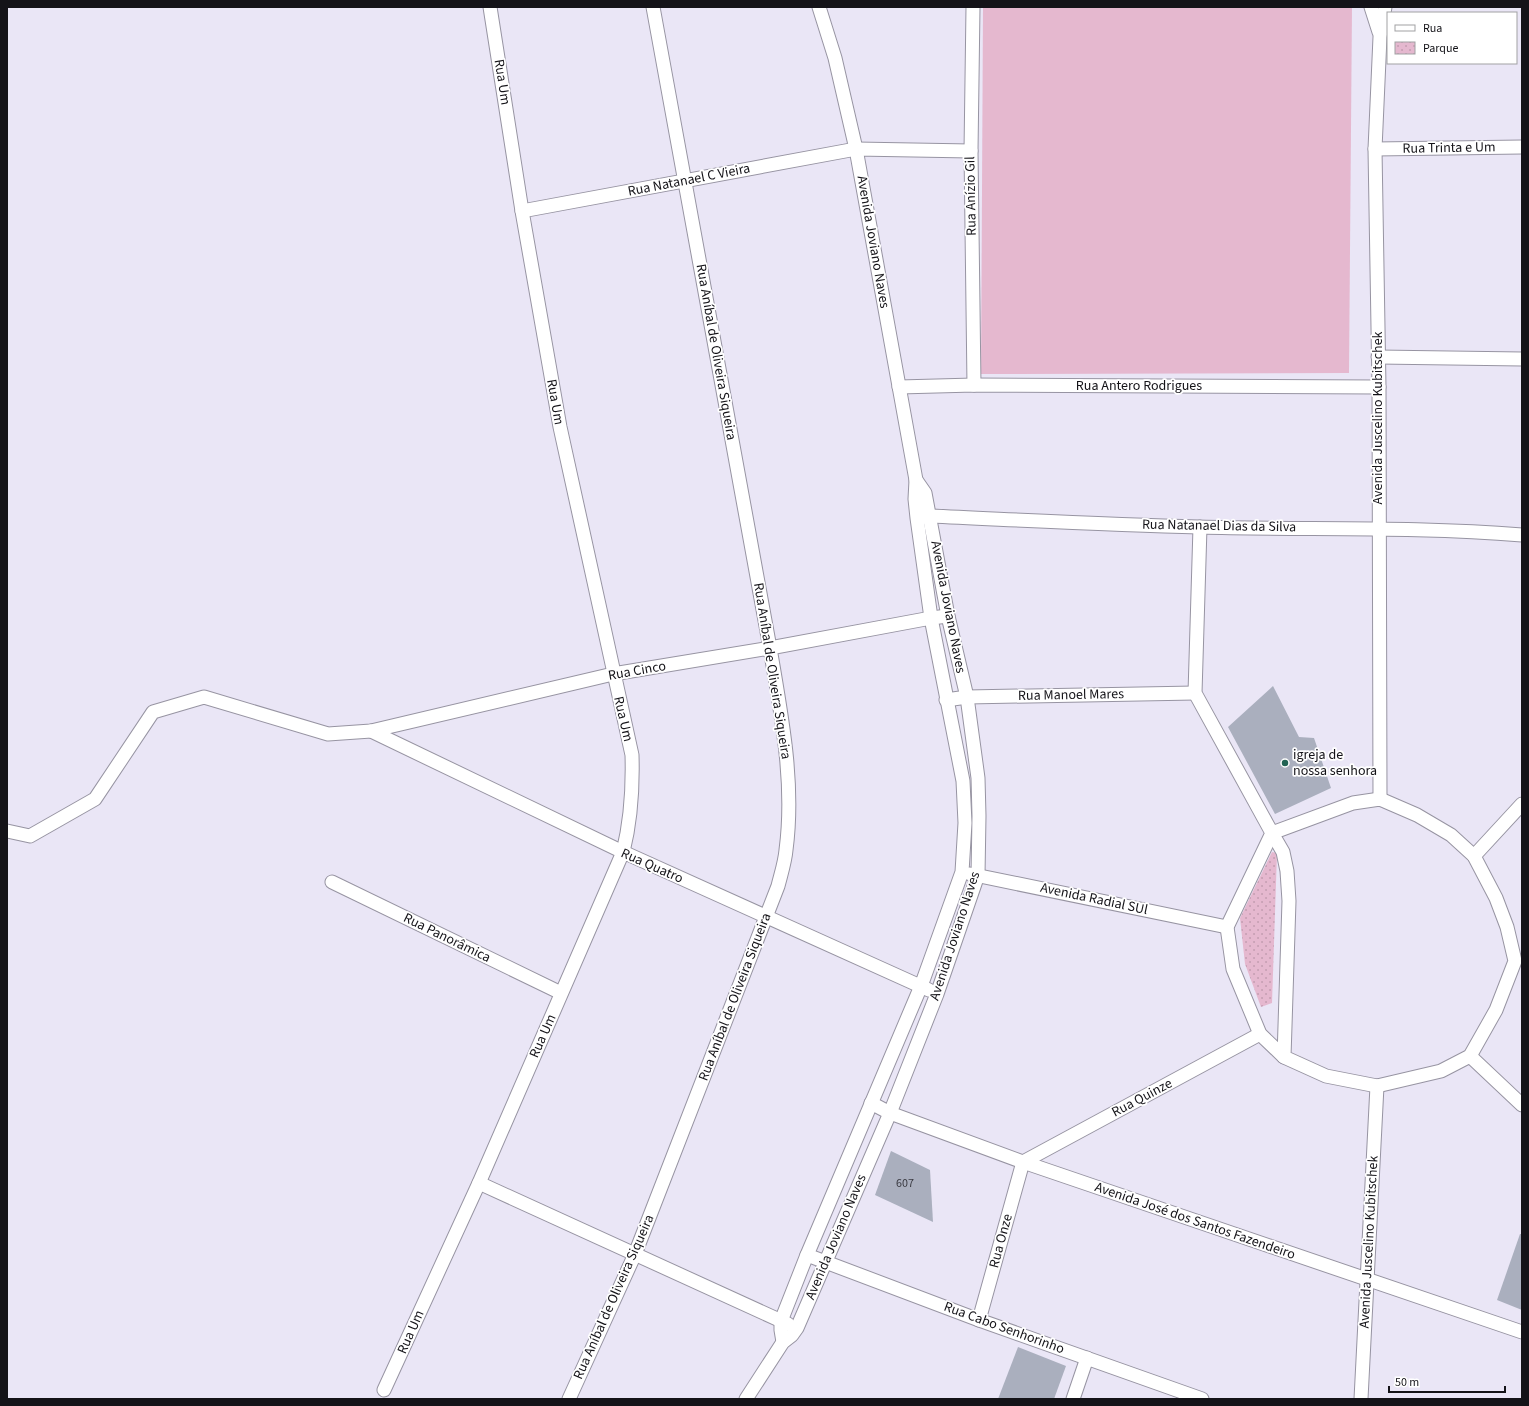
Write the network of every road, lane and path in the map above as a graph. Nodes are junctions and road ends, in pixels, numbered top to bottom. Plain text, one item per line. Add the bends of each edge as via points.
1 (490, 7) edge
2 (653, 7) edge
3 (819, 7) edge
4 (973, 7) edge
5 (1371, 7) edge
6 (1384, 7) edge
7 (1380, 38) junction
8 (1522, 147) edge
9 (856, 149) junction
10 (1375, 149) junction
11 (971, 151) junction
12 (685, 180) junction
13 (522, 211) junction
14 (1378, 357) junction
15 (1522, 359) edge
16 (974, 385) junction
17 (899, 387) junction
18 (1379, 387) junction
19 (916, 480) junction
20 (930, 516) junction
21 (917, 518) junction
22 (1200, 527) junction
23 (1379, 528) junction
24 (1522, 535) edge
25 (948, 616) junction
26 (931, 618) junction
27 (770, 648) junction
28 (613, 674) junction
29 (1195, 693) junction
30 (967, 698) junction
31 (946, 700) junction
32 (370, 731) junction
33 (1380, 799) junction
34 (1522, 804) edge
35 (7, 831) edge
36 (1272, 833) junction
37 (623, 852) junction
38 (1474, 856) junction
39 (962, 872) junction
40 (978, 875) junction
41 (332, 882) dead end
42 (766, 917) junction
43 (1227, 927) junction
44 (1519, 961) edge
45 (921, 986) junction
46 (561, 993) junction
47 (937, 994) junction
48 (1260, 1034) junction
49 (1470, 1056) junction
50 (1284, 1057) junction
51 (1377, 1086) junction
52 (871, 1103) junction
53 (1522, 1105) edge
54 (890, 1112) junction
55 (1023, 1162) junction
56 (479, 1183) junction
57 (635, 1254) junction
58 (807, 1255) junction
59 (825, 1263) junction
60 (1367, 1280) junction
61 (979, 1320) junction
62 (781, 1321) junction
63 (797, 1328) junction
64 (1522, 1332) edge
65 (783, 1342) junction
66 (1088, 1358) junction
67 (384, 1390) dead end
68 (569, 1399) edge
69 (746, 1399) edge
70 (1073, 1399) edge
71 (1202, 1399) edge
72 (1361, 1399) edge

1 - 13 street, Rua Um
2 - 12 street, Rua Aníbal de Oliveira Siqueira
3 - 9 street, Avenida Joviano Naves via 836,58
4 - 11 street, Rua Anízio Gil
5 - 7 street, Avenida Juscelino Kubitschek
6 - 7 street, Avenida Juscelino Kubitschek
7 - 10 street, Avenida Juscelino Kubitschek
8 - 10 street, Rua Trinta e Um
9 - 11 street, Rua Natanael C Vieira
9 - 12 street, Rua Natanael C Vieira
9 - 17 street, Avenida Joviano Naves
10 - 14 street, Avenida Juscelino Kubitschek
11 - 16 street, Rua Anízio Gil
12 - 13 street, Rua Natanael C Vieira
12 - 27 street, Rua Aníbal de Oliveira Siqueira
13 - 28 street, Rua Um via 560,427
14 - 15 street
14 - 18 street, Avenida Juscelino Kubitschek
16 - 17 street, Rua Antero Rodrigues
16 - 18 street, Rua Antero Rodrigues
17 - 19 street, Avenida Joviano Naves
18 - 23 street, Avenida Juscelino Kubitschek
19 - 20 street, Avenida Joviano Naves via 925,493
19 - 21 street, Avenida Joviano Naves
20 - 21 street, Rua Natanael Dias da Silva
20 - 22 street, Rua Natanael Dias da Silva
20 - 25 street, Avenida Joviano Naves
21 - 26 street, Avenida Joviano Naves
22 - 23 street, Rua Natanael Dias da Silva
22 - 29 street
23 - 24 street, Rua Natanael Dias da Silva
23 - 33 street, Avenida Juscelino Kubitschek
25 - 26 street, Rua Cinco
25 - 30 street, Avenida Joviano Naves
26 - 27 street, Rua Cinco
26 - 31 street, Avenida Joviano Naves
27 - 28 street, Rua Cinco
27 - 42 street, Rua Aníbal de Oliveira Siqueira via 786,741 790,798 786,850 778,886
28 - 32 street, Rua Cinco
28 - 37 street, Rua Um via 632,755 633,788
29 - 30 street, Rua Manoel Mares
29 - 36 street
30 - 31 street, Rua Manoel Mares
30 - 40 street, Avenida Joviano Naves via 978,778
31 - 39 street, Avenida Joviano Naves via 963,781 965,823
32 - 35 street, Rua Cinco via 328,734 204,697 153,712 95,798 30,836
32 - 37 street, Rua Quatro
33 - 36 street via 1353,803
33 - 38 street via 1417,815 1451,835
34 - 38 street
36 - 43 street
36 - 50 street via 1283,852 1288,878
37 - 42 street, Rua Quatro
37 - 46 street, Rua Um
38 - 44 street via 1496,898
39 - 40 street, Avenida Radial SUl
39 - 45 street, Avenida Joviano Naves
40 - 43 street, Avenida Radial SUl
40 - 47 street, Avenida Joviano Naves
41 - 46 street, Rua Panorâmica
42 - 45 street, Rua Quatro
42 - 57 street, Rua Aníbal de Oliveira Siqueira
43 - 48 street via 1233,969
44 - 49 street via 1496,1010
45 - 47 street, Rua Quatro
45 - 52 street, Avenida Joviano Naves
46 - 56 street, Rua Um
47 - 54 street, Avenida Joviano Naves
48 - 50 street
48 - 55 street, Rua Quinze
49 - 51 street via 1441,1071
49 - 53 street
50 - 51 street via 1326,1076
51 - 60 street, Avenida Juscelino Kubitschek
52 - 54 street, Avenida José dos Santos Fazendeiro
52 - 58 street, Avenida Joviano Naves
54 - 55 street, Avenida José dos Santos Fazendeiro
54 - 59 street, Avenida Joviano Naves
55 - 60 street, Avenida José dos Santos Fazendeiro
55 - 61 street, Rua Onze
56 - 57 street
56 - 67 street, Rua Um
57 - 62 street
57 - 68 street, Rua Aníbal de Oliveira Siqueira
58 - 59 street, Rua Cabo Senhorinho
58 - 62 street, Avenida Joviano Naves
59 - 61 street, Rua Cabo Senhorinho
59 - 63 street, Avenida Joviano Naves
60 - 64 street, Avenida José dos Santos Fazendeiro
60 - 72 street, Avenida Juscelino Kubitschek
61 - 66 street, Rua Cabo Senhorinho
62 - 63 street
62 - 65 street, Avenida Joviano Naves
63 - 65 street, Avenida Joviano Naves via 792,1336
65 - 69 street, Avenida Joviano Naves
66 - 70 street
66 - 71 street, Rua Cabo Senhorinho

